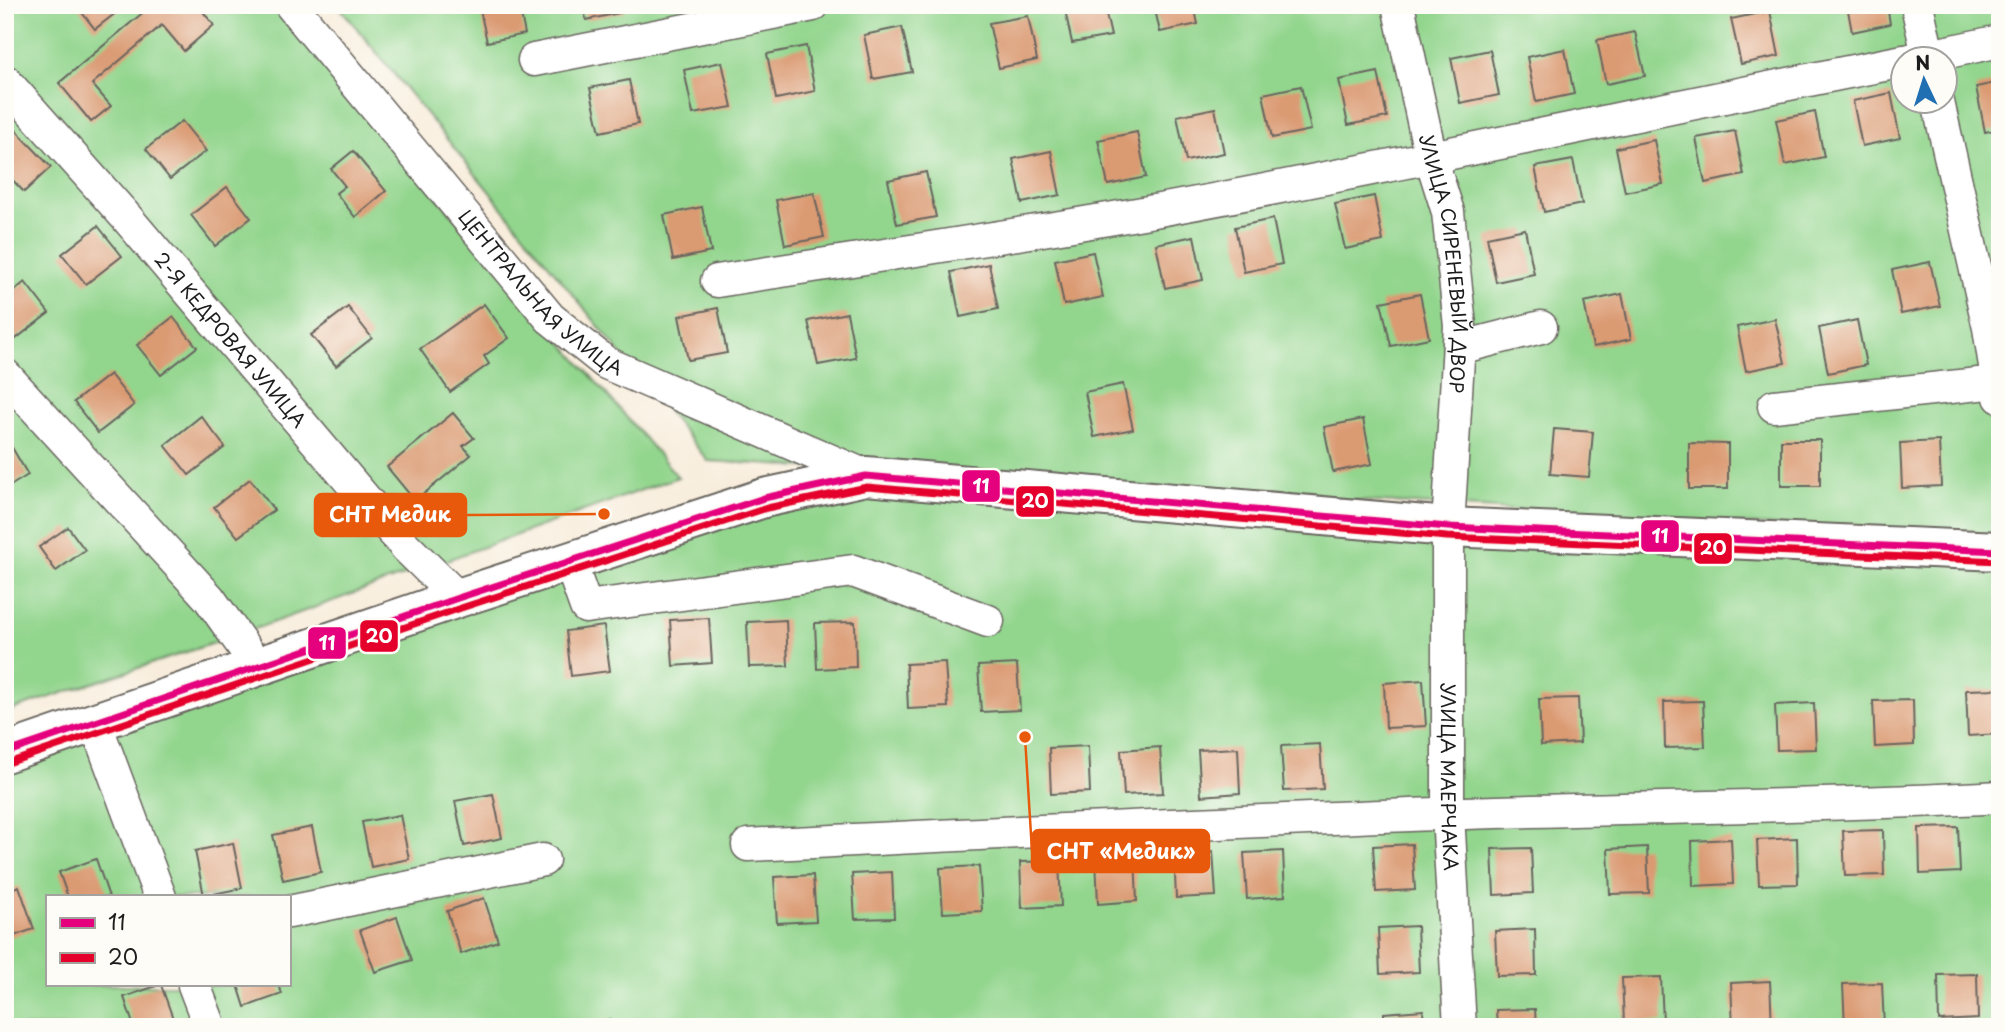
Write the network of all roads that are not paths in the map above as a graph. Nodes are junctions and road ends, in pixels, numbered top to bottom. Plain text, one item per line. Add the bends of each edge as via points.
1 (292, 5) edge
2 (813, 5) edge
3 (1398, 5) edge
4 (1917, 5) edge
5 (2000, 41) edge
6 (1918, 46) edge
7 (1960, 50) edge
8 (534, 60) dead end
9 (1890, 64) edge
10 (5, 81) edge
11 (1941, 116) edge
12 (1431, 158) junction
13 (717, 281) dead end
14 (1541, 327) dead end
15 (1994, 327) edge
16 (1459, 348) junction
17 (5, 375) edge
18 (1999, 389) edge
19 (1774, 406) dead end
20 (866, 476) junction
21 (1448, 527) junction
22 (2000, 551) edge
23 (570, 562) junction
24 (458, 598) junction
25 (988, 621) dead end
26 (258, 667) junction
27 (95, 722) junction
28 (5, 752) edge
29 (2000, 797) edge
30 (1448, 814) junction
31 (748, 845) dead end
32 (543, 860) dead end
33 (159, 895) edge
34 (290, 912) edge
35 (194, 986) edge
36 (210, 1027) edge
37 (1460, 1027) edge

1 - 20 street, ЦЕНТРАЛЬНАЯ УЛИЦА via 550,318 606,363
2 - 8 street
3 - 12 street, УЛИЦА СИРЕНЕВЫЙ ДВОР
4 - 6 street
5 - 7 street
9 - 12 street
10 - 24 street, 2-Я КЕДРОВАЯ УЛИЦА via 405,546
11 - 15 street
12 - 13 street via 1152,211
12 - 16 street, УЛИЦА СИРЕНЕВЫЙ ДВОР via 1448,212
14 - 16 street
15 - 18 street
16 - 21 street, УЛИЦА СИРЕНЕВЫЙ ДВОР
17 - 26 street via 209,598
18 - 19 street
20 - 21 street
20 - 23 street via 764,498
21 - 22 street
21 - 30 street, УЛИЦА МАЕРЧАКА
23 - 24 street
23 - 25 street via 586,607 853,571
24 - 26 street
26 - 27 street
27 - 28 street
27 - 33 street
29 - 30 street
30 - 31 street
30 - 37 street, УЛИЦА МАЕРЧАКА
32 - 34 street
35 - 36 street

